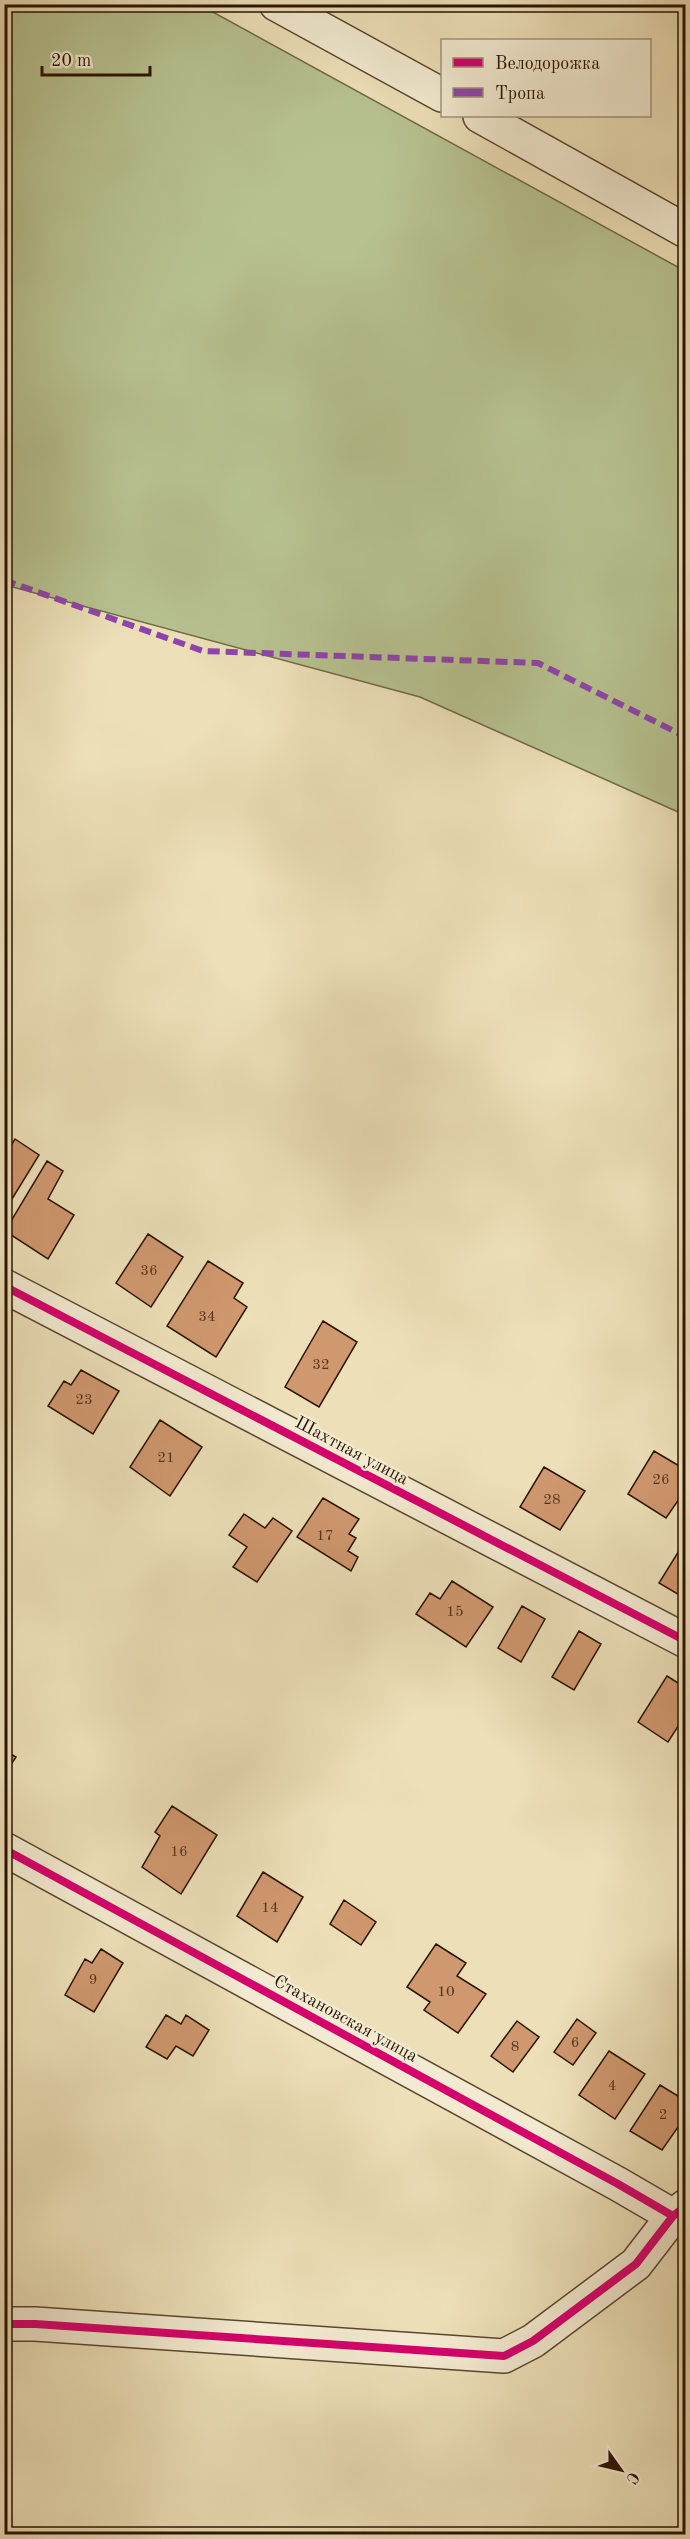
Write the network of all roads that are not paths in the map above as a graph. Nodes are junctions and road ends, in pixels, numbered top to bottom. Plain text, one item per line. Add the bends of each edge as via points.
1 (276, 4) edge
2 (441, 94) edge
3 (482, 117) edge
4 (686, 231) edge
5 (4, 1286) edge
6 (686, 1641) edge
7 (4, 1849) edge
8 (679, 2211) edge
9 (4, 2324) edge

1 - 2 street
3 - 4 street
5 - 6 street, Шахтная улица
7 - 8 street, Стахановская улица via 618,2184
8 - 9 street via 636,2264 533,2341 504,2356

